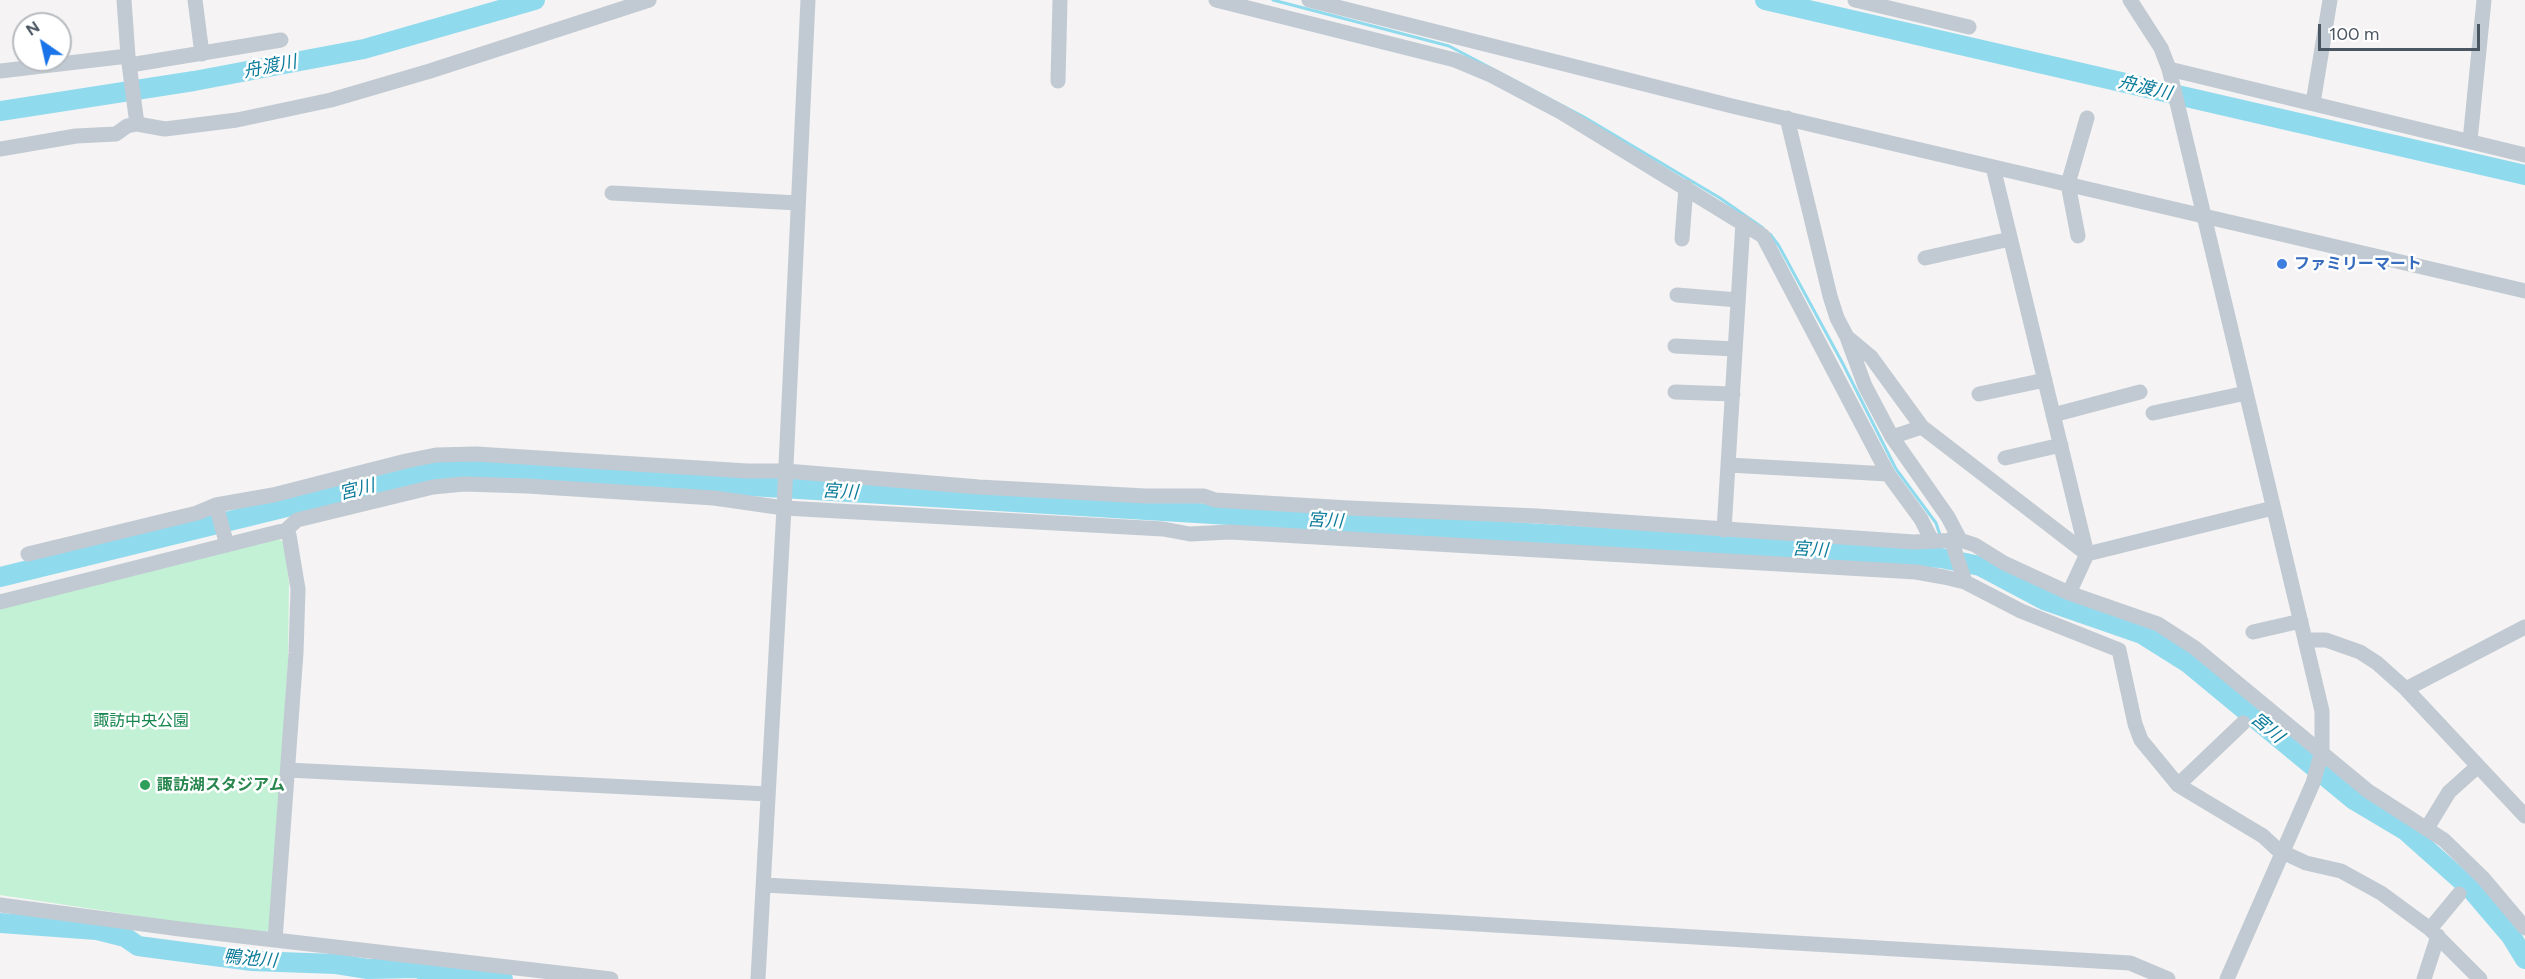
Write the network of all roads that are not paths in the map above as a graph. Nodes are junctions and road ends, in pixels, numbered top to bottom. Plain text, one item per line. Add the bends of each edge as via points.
1 (124, 0) edge
2 (195, 0) edge
3 (649, 0) edge
4 (808, 0) edge
5 (1060, 0) edge
6 (1216, 0) edge
7 (1308, 0) edge
8 (1854, 0) edge
9 (2130, 0) edge
10 (2330, 0) edge
11 (2484, 0) edge
12 (1969, 27) dead end
13 (281, 40) dead end
14 (202, 54) junction
15 (130, 64) junction
16 (0, 71) edge
17 (2169, 73) junction
18 (1058, 81) dead end
19 (2313, 103) junction
20 (1787, 118) junction
21 (2087, 118) dead end
22 (137, 120) junction
23 (2470, 141) junction
24 (0, 149) edge
25 (2525, 155) edge
26 (1992, 167) junction
27 (2068, 184) junction
28 (1686, 187) junction
29 (612, 193) dead end
30 (798, 203) junction
31 (2204, 215) junction
32 (1743, 222) junction
33 (2078, 236) dead end
34 (2010, 238) junction
35 (1683, 239) dead end
36 (1926, 258) dead end
37 (2525, 291) edge
38 (1677, 295) dead end
39 (1738, 300) junction
40 (1847, 337) junction
41 (1674, 346) dead end
42 (1736, 349) junction
43 (2044, 380) junction
44 (1675, 392) dead end
45 (2140, 392) dead end
46 (2246, 393) junction
47 (1733, 394) junction
48 (1978, 394) dead end
49 (2153, 412) dead end
50 (2053, 415) junction
51 (1922, 427) junction
52 (1892, 437) junction
53 (2061, 445) junction
54 (2005, 458) dead end
55 (1729, 465) junction
56 (785, 473) junction
57 (1888, 474) junction
58 (784, 504) junction
59 (216, 507) junction
60 (2273, 508) junction
61 (1724, 530) junction
62 (285, 531) junction
63 (1932, 541) junction
64 (1954, 541) junction
65 (225, 542) junction
66 (28, 554) dead end
67 (2087, 554) junction
68 (1964, 578) junction
69 (2069, 593) junction
70 (0, 602) edge
71 (2301, 621) junction
72 (2525, 627) edge
73 (2253, 632) dead end
74 (2305, 640) junction
75 (2406, 689) junction
76 (2243, 723) dead end
77 (2321, 754) junction
78 (2478, 766) junction
79 (288, 770) junction
80 (2178, 785) junction
81 (768, 794) junction
82 (2525, 816) edge
83 (2427, 828) junction
84 (2284, 853) junction
85 (764, 885) junction
86 (2458, 894) dead end
87 (0, 905) edge
88 (2525, 928) edge
89 (2434, 933) junction
90 (274, 940) junction
91 (611, 979) edge
92 (758, 979) edge
93 (2168, 979) edge
94 (2227, 979) edge
95 (2424, 979) edge
96 (2480, 979) edge

1 - 15 street
2 - 14 street
3 - 22 street via 331,100 237,120 165,129
4 - 30 street
5 - 18 street
6 - 28 street via 1455,60 1561,112
7 - 20 street
8 - 12 street
9 - 17 street via 2161,48
10 - 19 street
11 - 23 street
13 - 14 street
14 - 15 street
15 - 16 street
15 - 22 street
17 - 19 street
17 - 31 street
19 - 23 street
20 - 26 street
20 - 40 street via 1830,296
21 - 27 street
22 - 24 street via 116,134 76,136
23 - 25 street
26 - 27 street
26 - 34 street
27 - 31 street
27 - 33 street
28 - 32 street
28 - 35 street
29 - 30 street
30 - 56 street
31 - 37 street
31 - 46 street
32 - 39 street
32 - 57 street via 1763,236 1778,261
34 - 36 street
34 - 43 street
38 - 39 street
39 - 42 street
40 - 51 street via 1871,357
40 - 52 street via 1865,386
41 - 42 street
42 - 47 street
43 - 48 street
43 - 50 street
44 - 47 street
45 - 50 street
46 - 49 street
46 - 60 street
47 - 55 street
50 - 53 street
51 - 52 street
51 - 67 street
52 - 64 street via 1947,517
53 - 54 street
53 - 67 street
55 - 57 street
55 - 61 street
56 - 58 street
56 - 59 street via 499,455 436,455
56 - 61 street
57 - 63 street
58 - 62 street via 464,484 424,489 297,520
58 - 68 street via 1190,534 1230,532 1892,570
58 - 81 street
59 - 65 street
59 - 66 street
60 - 67 street
60 - 71 street
61 - 63 street
62 - 65 street
62 - 79 street via 292,540 298,589
63 - 64 street
64 - 68 street
64 - 69 street via 1975,544 2004,563
65 - 70 street
67 - 69 street
68 - 80 street via 2020,611 2119,650 2141,740
69 - 77 street via 2158,624 2213,662
71 - 73 street
71 - 74 street
72 - 75 street
74 - 75 street via 2326,639 2360,652
74 - 77 street via 2322,711
75 - 78 street
76 - 80 street
77 - 83 street via 2368,791
77 - 84 street
78 - 82 street
78 - 83 street via 2449,792
79 - 81 street
79 - 90 street
80 - 84 street
81 - 85 street
83 - 88 street via 2483,878
84 - 89 street via 2341,871 2381,893
84 - 94 street
85 - 92 street
85 - 93 street via 2130,963
86 - 89 street
87 - 90 street
89 - 95 street
89 - 96 street
90 - 91 street

